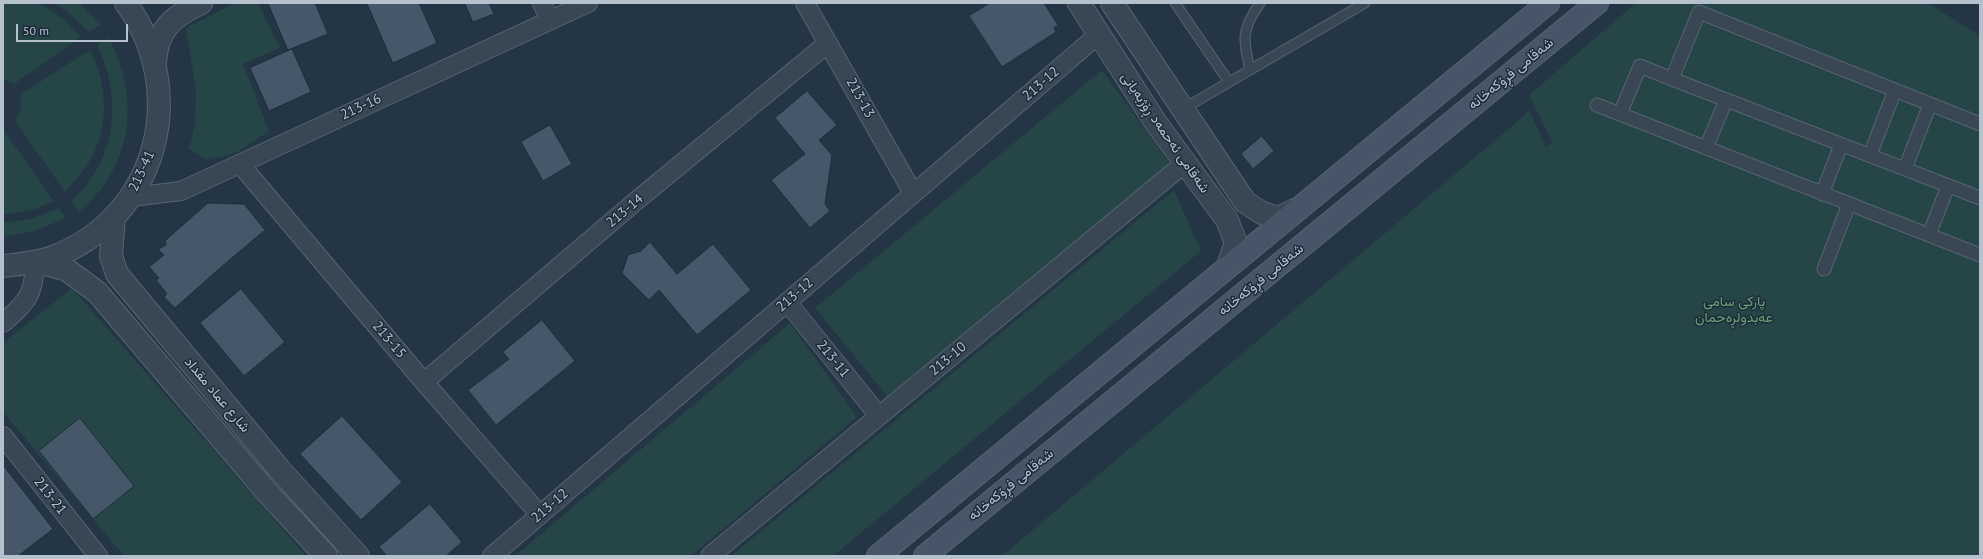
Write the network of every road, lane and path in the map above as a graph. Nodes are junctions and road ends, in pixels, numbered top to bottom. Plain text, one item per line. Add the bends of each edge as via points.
1 (126, 3) edge
2 (201, 3) edge
3 (542, 3) edge
4 (588, 3) edge
5 (805, 3) edge
6 (1079, 3) edge
7 (1112, 3) edge
8 (1175, 3) edge
9 (1260, 3) edge
10 (1365, 3) edge
11 (1548, 3) edge
12 (1597, 3) edge
13 (550, 20) junction
14 (1098, 34) junction
15 (828, 43) junction
16 (155, 64) junction
17 (1250, 70) junction
18 (1672, 79) junction
19 (1229, 82) junction
20 (1895, 90) junction
21 (1726, 100) junction
22 (1930, 104) junction
23 (1597, 105) dead end
24 (1183, 110) junction
25 (1620, 114) junction
26 (1980, 124) edge
27 (1841, 145) junction
28 (1706, 148) junction
29 (1870, 155) junction
30 (1185, 163) junction
31 (240, 164) junction
32 (1905, 169) junction
33 (1948, 186) junction
34 (914, 193) junction
35 (1822, 194) junction
36 (131, 197) junction
37 (1980, 198) edge
38 (1849, 204) junction
39 (1251, 207) junction
40 (1295, 210) junction
41 (114, 217) junction
42 (1229, 225) junction
43 (1929, 235) junction
44 (1980, 255) edge
45 (37, 262) junction
46 (3, 266) edge
47 (1228, 266) junction
48 (1824, 269) dead end
49 (787, 302) junction
50 (3, 323) edge
51 (424, 382) junction
52 (879, 416) junction
53 (3, 436) edge
54 (540, 514) junction
55 (1980, 540) edge
56 (1980, 545) edge
57 (98, 556) edge
58 (326, 556) edge
59 (358, 556) edge
60 (492, 556) edge
61 (710, 556) edge
62 (878, 556) edge
63 (924, 556) edge

1 - 16 street, 213-41 via 143,31
2 - 16 street via 176,18 164,30 156,46
3 - 13 street
4 - 13 street, 213-16
5 - 15 street, 213-13
6 - 14 street, شەقامی ئەحمەد ڕۆژبەیانی
7 - 24 street, شەقامی ئەحمەد ڕۆژبەیانی
8 - 19 lane
9 - 17 lane via 1244,33
10 - 17 lane
11 - 40 main road
12 - 63 main road, شەقامی فڕۆکەخانە
13 - 31 street, 213-16
14 - 30 street, شەقامی ئەحمەد ڕۆژبەیانی
14 - 34 street, 213-12
15 - 34 street, 213-13
15 - 51 street, 213-14 via 636,201
16 - 36 street, 213-41 via 160,102 157,133 143,177
17 - 19 lane
18 - 20 street via 1699,12
18 - 21 street
18 - 25 street via 1640,66
19 - 24 lane
20 - 22 street
20 - 29 street
21 - 27 street
21 - 28 street
22 - 26 street
22 - 32 street
23 - 25 street
24 - 39 street, شەقامی ئەحمەد ڕۆژبەیانی via 1245,202
25 - 28 street
27 - 29 street
27 - 35 street
28 - 35 street
29 - 32 street
30 - 42 street, شەقامی ئەحمەد ڕۆژبەیانی
30 - 52 street, 213-10
31 - 36 street, 213-16 via 180,191
31 - 51 street, 213-15
32 - 33 street
33 - 37 street
33 - 43 street
34 - 49 street, 213-12
35 - 38 street
36 - 41 street, 213-41
38 - 43 street
38 - 48 street
39 - 40 street, شەقامی ئەحمەد ڕۆژبەیانی via 1279,218
39 - 42 street via 1250,216 1243,227
40 - 47 main road
41 - 45 street, 213-41 via 79,244
41 - 59 street, شارع عماد مقداد via 111,256 118,274 280,470
42 - 47 street, شەقامی ئەحمەد ڕۆژبەیانی via 1236,243
43 - 44 street
45 - 46 street, 213-41
45 - 50 street via 34,284 28,298
45 - 58 street, شارع عماد مقداد via 67,270 97,292 265,490
47 - 62 main road
49 - 52 street, 213-11
49 - 54 street, 213-12
51 - 54 street, 213-15
52 - 61 street, 213-10
53 - 57 street, 213-21
54 - 60 street, 213-12
55 - 56 path

